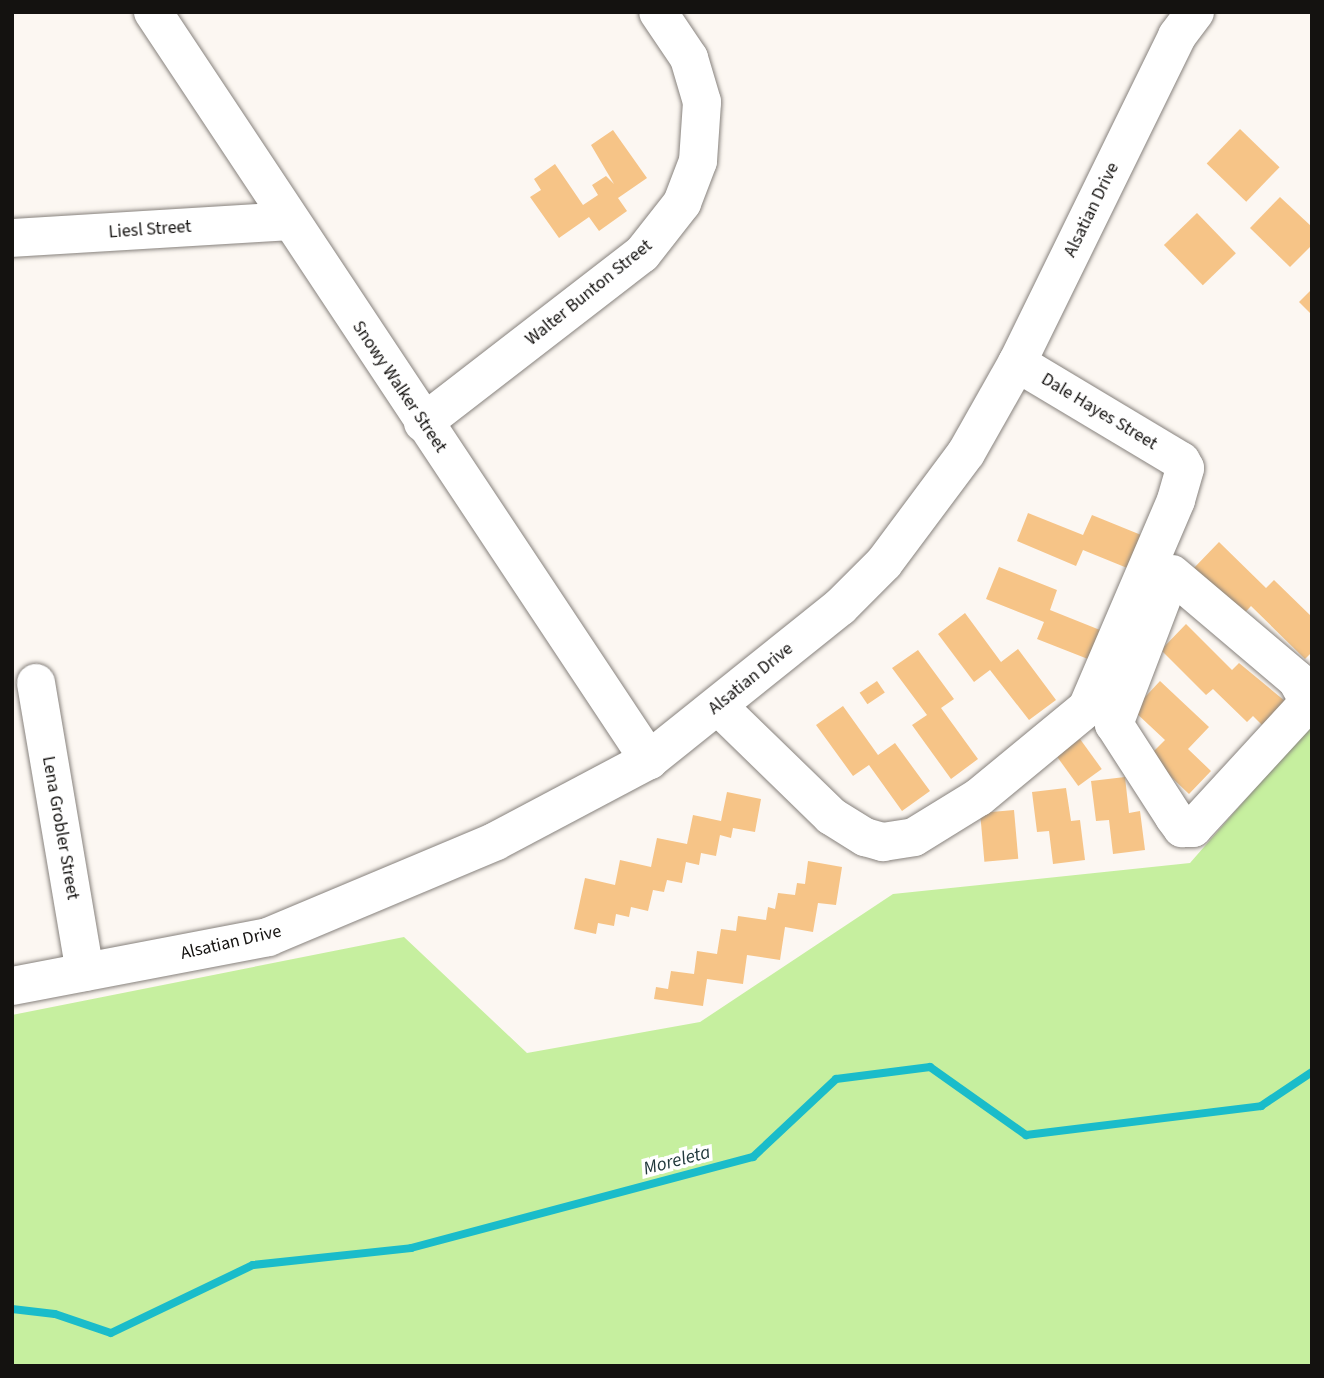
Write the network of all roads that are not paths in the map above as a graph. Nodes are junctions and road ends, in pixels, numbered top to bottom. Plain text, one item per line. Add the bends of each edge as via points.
1 (153, 12) edge
2 (658, 12) edge
3 (1177, 20) edge
4 (288, 221) junction
5 (12, 239) edge
6 (1017, 363) junction
7 (423, 423) junction
8 (1182, 473) junction
9 (1172, 574) junction
10 (36, 683) dead end
11 (718, 706) junction
12 (649, 760) junction
13 (85, 972) junction
14 (12, 986) edge

1 - 4 street, Snowy Walker Street
2 - 7 street, Walter Bunton Street via 688,58 702,102 698,161 682,203 642,254
3 - 6 street, Alsatian Drive
4 - 5 street, Liesl Street
4 - 7 street, Snowy Walker Street
6 - 8 street, Dale Hayes Street
6 - 11 street, Alsatian Drive via 966,453 884,563 840,607
7 - 12 street, Snowy Walker Street
8 - 9 street via 1197,500 1196,521
8 - 11 street via 1087,708 979,797 914,836 883,842 847,827
9 - 9 street via 1297,680 1309,702 1193,828 1181,828 1114,724
10 - 13 street, Lena Grobler Street
11 - 12 street, Alsatian Drive
12 - 13 street, Alsatian Drive via 496,841 302,925 216,950
13 - 14 street, Alsatian Drive

